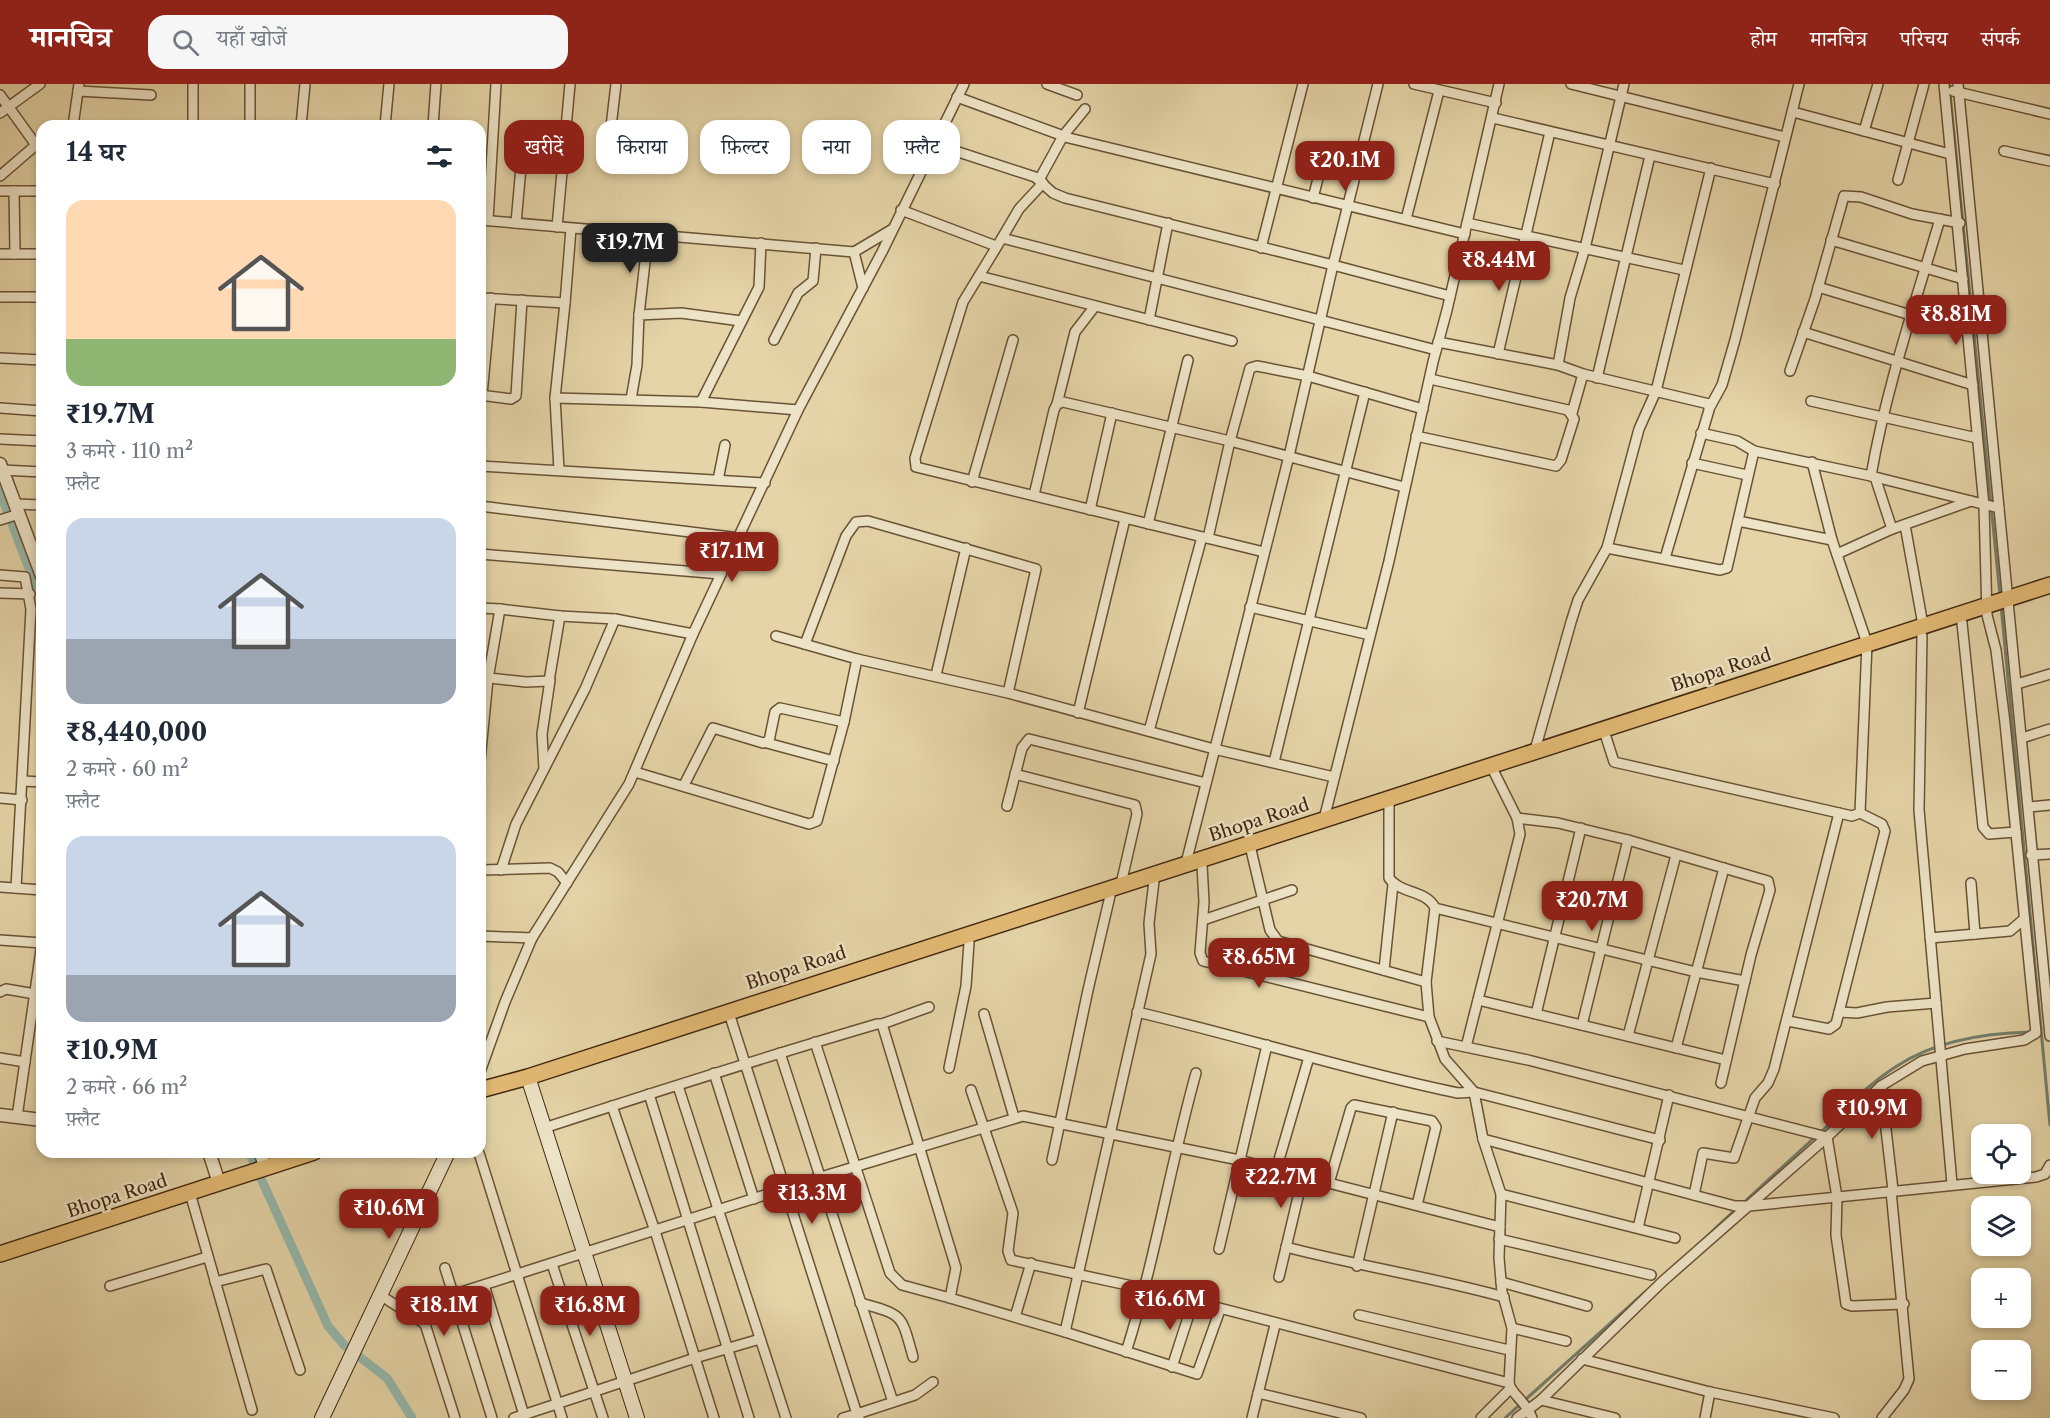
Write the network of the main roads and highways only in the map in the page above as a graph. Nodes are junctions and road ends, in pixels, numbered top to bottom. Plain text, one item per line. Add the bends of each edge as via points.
1 (2050, 585) edge
2 (2050, 594) edge
3 (1998, 607) junction
4 (1922, 630) junction
5 (1867, 648) junction
6 (1390, 801) junction
7 (1115, 890) junction
8 (729, 1015) junction
9 (529, 1080) junction
10 (486, 1089) edge
11 (486, 1095) edge
12 (275, 1158) edge
13 (288, 1158) edge
14 (445, 1158) edge
15 (257, 1165) edge
16 (218, 1180) junction
17 (0, 1245) edge
18 (0, 1254) edge
19 (322, 1418) edge
20 (637, 1418) edge

1 - 3 main road, Bhopa Road
2 - 3 main road, Bhopa Road
3 - 4 main road, Bhopa Road
3 - 4 main road, Bhopa Road via 1962,623
4 - 5 main road, Bhopa Road
5 - 6 main road, Bhopa Road via 1535,750
5 - 6 main road, Bhopa Road via 1606,737
6 - 7 main road, Bhopa Road via 1186,863
6 - 7 main road, Bhopa Road via 1251,850
7 - 8 main road, Bhopa Road
7 - 8 main road, Bhopa Road via 969,942
8 - 9 main road, Bhopa Road
9 - 10 main road, Bhopa Road
9 - 11 main road, Bhopa Road
9 - 20 main road
12 - 15 main road, Bhopa Road
13 - 15 main road, Bhopa Road
14 - 19 main road
15 - 16 main road, Bhopa Road
16 - 17 main road, Bhopa Road
16 - 18 main road, Bhopa Road

